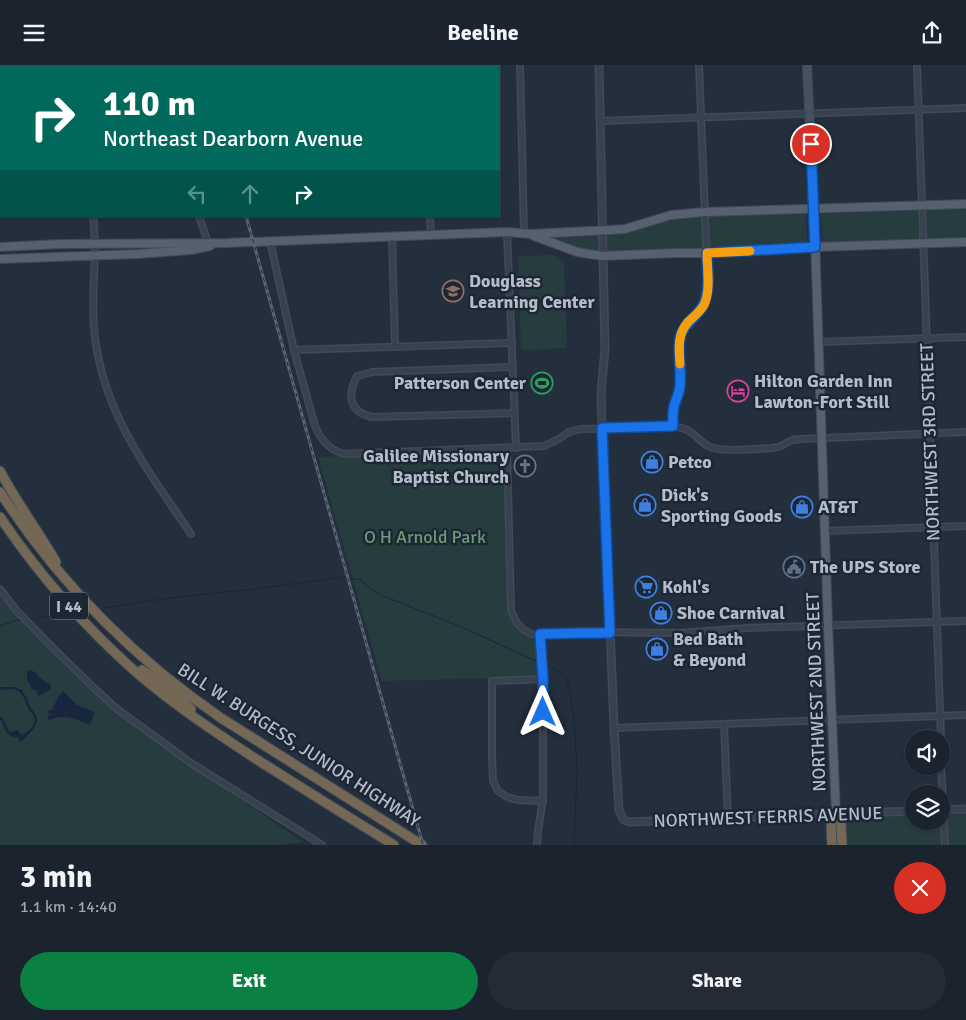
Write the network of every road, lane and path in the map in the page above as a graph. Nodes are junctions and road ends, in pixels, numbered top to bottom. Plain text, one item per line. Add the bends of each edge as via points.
1 (520, 65) edge
2 (599, 65) edge
3 (699, 65) edge
4 (807, 65) edge
5 (917, 65) edge
6 (966, 108) edge
7 (918, 110) junction
8 (810, 114) junction
9 (701, 118) junction
10 (600, 121) junction
11 (966, 203) edge
12 (921, 205) junction
13 (814, 209) junction
14 (705, 212) junction
15 (93, 217) edge
16 (200, 217) edge
17 (430, 217) edge
18 (602, 231) junction
19 (507, 232) junction
20 (527, 234) junction
21 (431, 235) junction
22 (392, 236) junction
23 (270, 241) junction
24 (966, 242) edge
25 (923, 243) junction
26 (94, 244) junction
27 (208, 244) junction
28 (0, 247) edge
29 (11, 247) junction
30 (815, 247) junction
31 (707, 253) junction
32 (95, 256) junction
33 (602, 256) junction
34 (0, 259) edge
35 (12, 259) junction
36 (966, 337) edge
37 (926, 338) junction
38 (818, 342) junction
39 (512, 343) junction
40 (395, 347) junction
41 (294, 350) junction
42 (513, 367) junction
43 (515, 413) junction
44 (673, 426) junction
45 (602, 428) junction
46 (966, 432) edge
47 (929, 433) junction
48 (822, 438) junction
49 (507, 448) junction
50 (516, 448) junction
51 (0, 471) edge
52 (0, 492) edge
53 (0, 518) edge
54 (966, 526) edge
55 (933, 527) junction
56 (825, 531) junction
57 (191, 534) dead end
58 (69, 585) junction
59 (0, 589) edge
60 (966, 621) edge
61 (936, 622) junction
62 (828, 625) junction
63 (610, 633) junction
64 (540, 634) junction
65 (125, 643) junction
66 (116, 654) junction
67 (543, 679) junction
68 (169, 688) junction
69 (966, 715) edge
70 (940, 716) junction
71 (221, 718) junction
72 (832, 719) junction
73 (724, 724) junction
74 (614, 728) junction
75 (212, 730) junction
76 (940, 730) edge
77 (543, 801) junction
78 (966, 809) edge
79 (950, 810) edge
80 (905, 811) edge
81 (836, 814) junction
82 (728, 818) junction
83 (944, 830) edge
84 (322, 845) edge
85 (394, 845) edge
86 (422, 845) edge
87 (537, 845) edge
88 (832, 845) edge
89 (842, 845) edge
90 (945, 845) edge

1 - 20 street
2 - 10 street
3 - 9 street
4 - 8 main road
5 - 7 street, NORTHWEST 3RD STREET
6 - 7 street
7 - 8 street
7 - 12 street, NORTHWEST 3RD STREET
8 - 9 street
8 - 13 main road
9 - 10 street
9 - 14 street
10 - 18 street
11 - 12 main road
12 - 13 main road
12 - 25 street, NORTHWEST 3RD STREET
13 - 14 main road
13 - 30 main road, NORTHWEST 2ND STREET
14 - 18 main road via 671,215 625,229
14 - 31 street
15 - 26 street
16 - 27 street
17 - 21 street
18 - 20 main road
18 - 33 street
19 - 20 main road
19 - 21 main road
19 - 39 street
20 - 33 main road via 577,252
21 - 22 main road
22 - 23 main road
22 - 40 street
23 - 27 main road
23 - 41 street
24 - 25 main road
25 - 30 main road
25 - 37 street, NORTHWEST 3RD STREET
26 - 27 main road
26 - 29 main road
26 - 32 street
27 - 32 main road via 191,250
28 - 29 main road
29 - 35 main road
30 - 31 main road
30 - 38 main road, NORTHWEST 2ND STREET
31 - 33 main road
31 - 44 street via 708,290 704,305 684,327 680,339 681,381 674,405
32 - 35 main road
32 - 57 street via 94,326 98,360 108,394 133,448
33 - 45 street via 605,349
34 - 35 main road
36 - 37 street
37 - 38 street
37 - 47 street, NORTHWEST 3RD STREET
38 - 48 main road, NORTHWEST 2ND STREET
39 - 40 street
39 - 42 street
40 - 41 street
41 - 49 street via 319,436 337,453
42 - 43 street
42 - 43 street via 372,372 357,376 350,395 354,408 362,415 372,417
43 - 50 street
44 - 45 street
44 - 48 street via 685,428 710,447 722,449 771,448 792,439
45 - 50 street via 580,429 544,446
45 - 63 street
46 - 47 street
47 - 48 street
47 - 55 street, NORTHWEST 3RD STREET
48 - 56 main road, NORTHWEST 2ND STREET
49 - 50 street
49 - 64 street via 512,611 516,623 524,630
51 - 58 highway
52 - 58 highway, BILL W. BURGESS, JUNIOR HIGHWAY / I 44
53 - 66 highway, BILL W. BURGESS, JUNIOR HIGHWAY / I 44 via 59,595
54 - 55 street
55 - 56 street
55 - 61 street, NORTHWEST 3RD STREET
56 - 62 main road, NORTHWEST 2ND STREET
58 - 65 highway, BILL W. BURGESS, JUNIOR HIGHWAY / I 44
59 - 84 street via 48,643 117,709 191,763
60 - 61 street
61 - 62 street
61 - 70 street, NORTHWEST 3RD STREET
62 - 63 street via 680,633
62 - 72 main road, NORTHWEST 2ND STREET
63 - 64 street
63 - 74 street
64 - 67 street
65 - 68 highway
65 - 71 highway, BILL W. BURGESS, JUNIOR HIGHWAY / I 44
66 - 68 highway
66 - 75 highway, BILL W. BURGESS, JUNIOR HIGHWAY / I 44
67 - 77 street
67 - 77 street via 492,681 492,757 498,791 518,800
68 - 71 highway
68 - 75 highway
69 - 70 street
70 - 72 street
70 - 76 street, NORTHWEST 3RD STREET
71 - 86 highway, BILL W. BURGESS, JUNIOR HIGHWAY / I 44
72 - 73 street
72 - 81 main road, NORTHWEST 2ND STREET
73 - 74 street
73 - 82 street
74 - 82 street, NORTHWEST FERRIS AVENUE via 622,819 629,822
75 - 85 highway, BILL W. BURGESS, JUNIOR HIGHWAY / I 44
77 - 87 street
78 - 79 street
80 - 81 street, NORTHWEST FERRIS AVENUE
81 - 82 street, NORTHWEST FERRIS AVENUE
81 - 88 highway via 832,822
81 - 89 highway via 841,823
83 - 90 street

